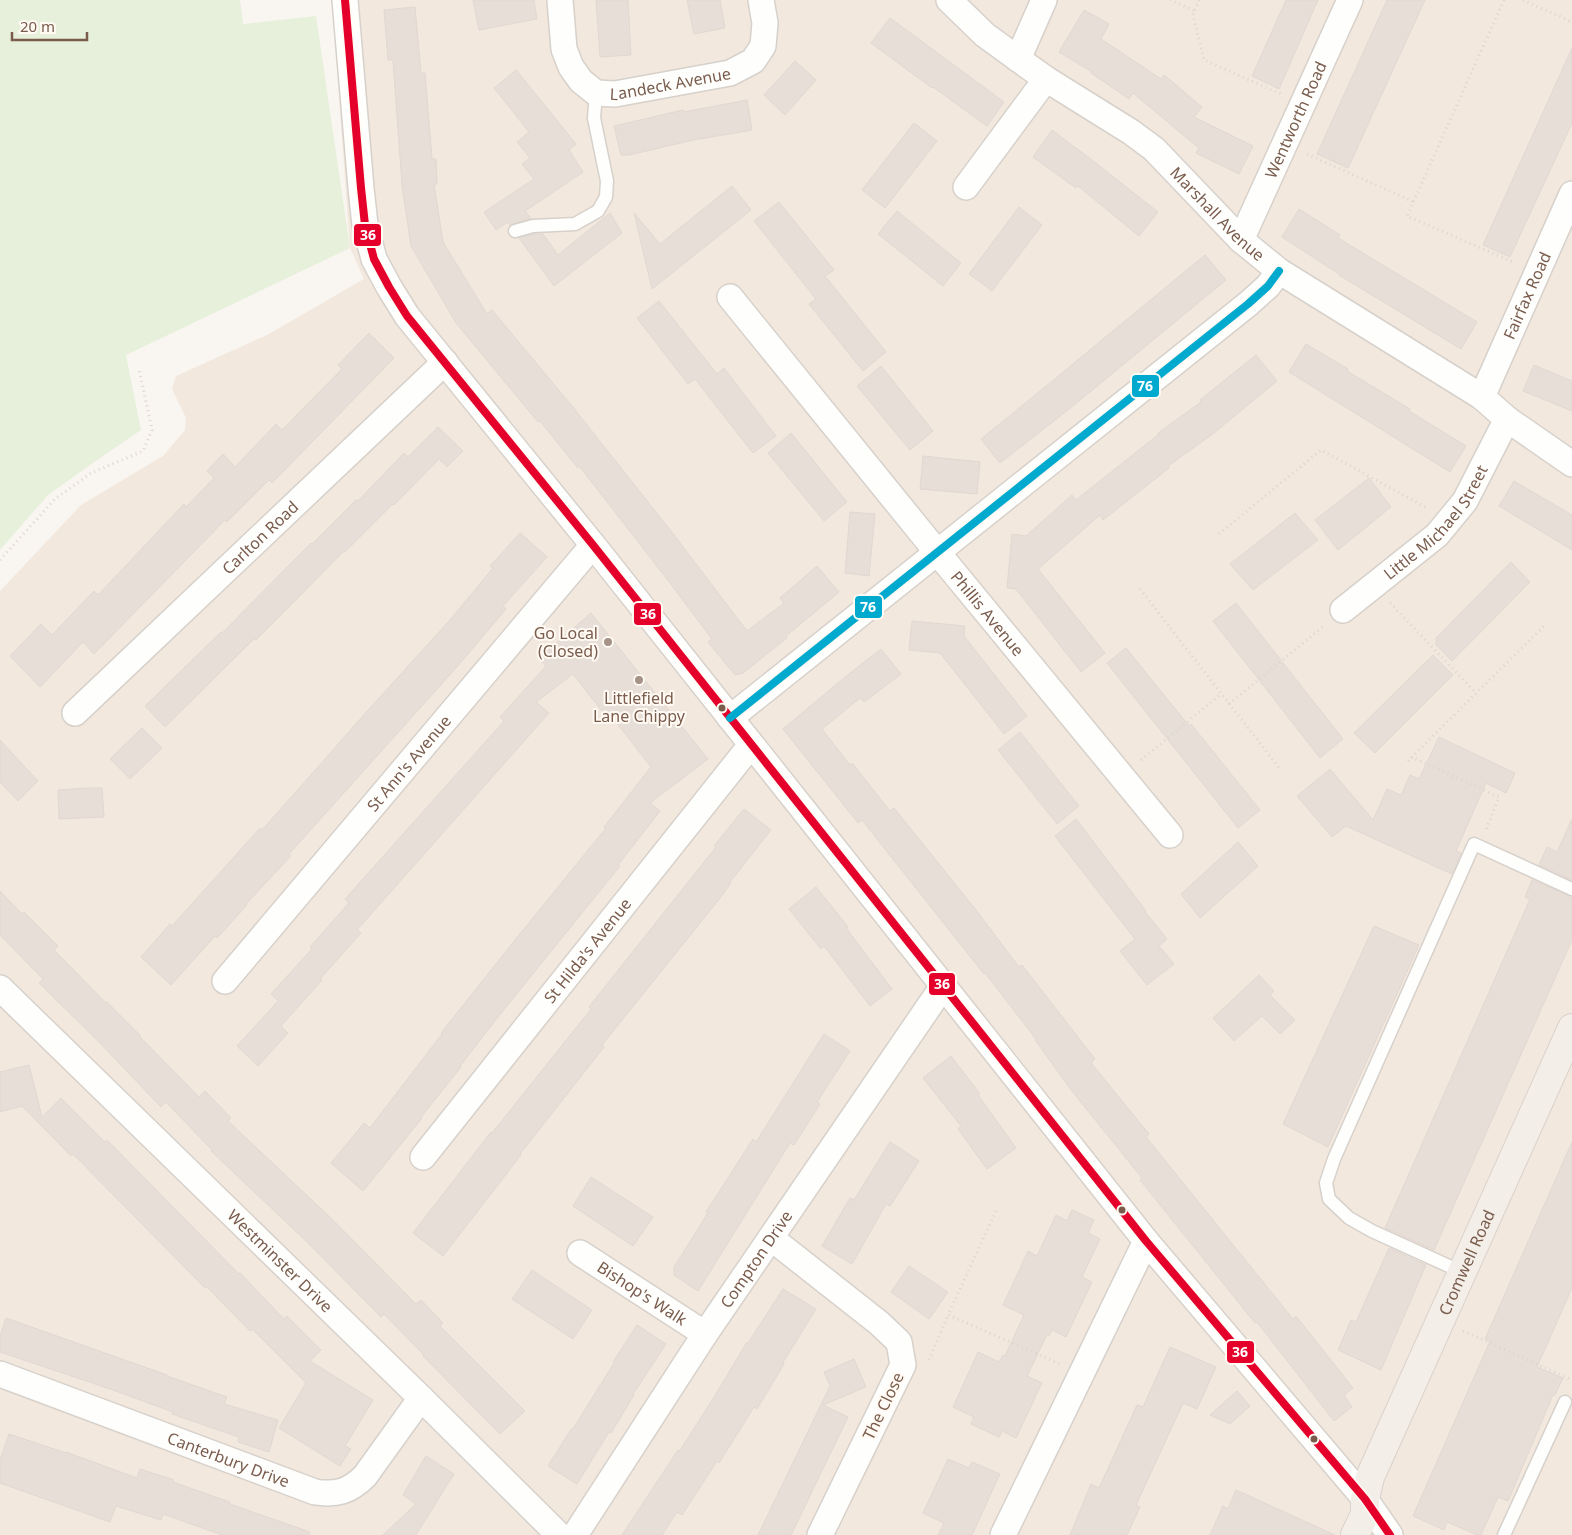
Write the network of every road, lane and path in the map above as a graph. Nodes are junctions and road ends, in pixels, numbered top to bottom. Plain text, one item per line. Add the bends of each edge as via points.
1 (345, 0) edge
2 (560, 0) edge
3 (761, 0) edge
4 (949, 0) edge
5 (1044, 0) edge
6 (1170, 0) edge
7 (1199, 0) edge
8 (1350, 0) edge
9 (1504, 0) edge
10 (1523, 0) edge
11 (1194, 11) junction
12 (1572, 22) edge
13 (1018, 59) junction
14 (1046, 79) junction
15 (596, 93) junction
16 (1303, 104) junction
17 (1285, 144) junction
18 (966, 187) dead end
19 (1572, 194) edge
20 (1414, 202) junction
21 (515, 231) dead end
22 (1241, 240) junction
23 (1279, 271) junction
24 (1537, 273) junction
25 (730, 297) dead end
26 (445, 362) junction
27 (139, 369) dead end
28 (1482, 397) junction
29 (1507, 419) junction
30 (1572, 464) edge
31 (1450, 520) junction
32 (1219, 534) dead end
33 (593, 545) junction
34 (937, 552) junction
35 (0, 560) edge
36 (1374, 586) junction
37 (1140, 589) dead end
38 (1343, 610) joint
39 (1545, 625) dead end
40 (1476, 693) junction
41 (1221, 694) junction
42 (1229, 704) junction
43 (75, 713) dead end
44 (730, 718) junction
45 (751, 745) junction
46 (1411, 757) junction
47 (1408, 761) dead end
48 (1280, 769) dead end
49 (1121, 776) junction
50 (1170, 835) dead end
51 (1479, 846) junction
52 (1572, 889) edge
53 (225, 981) dead end
54 (943, 986) junction
55 (0, 988) edge
56 (1572, 1028) edge
57 (423, 1157) dead end
58 (996, 1211) dead end
59 (771, 1238) junction
60 (1146, 1241) junction
61 (580, 1253) dead end
62 (1462, 1272) junction
63 (948, 1315) junction
64 (1440, 1322) junction
65 (705, 1334) junction
66 (928, 1362) dead end
67 (1081, 1373) junction
68 (0, 1374) edge
69 (1572, 1380) edge
70 (421, 1398) junction
71 (1565, 1402) dead end
72 (1365, 1499) junction
73 (560, 1535) edge
74 (575, 1535) edge
75 (820, 1535) edge
76 (1003, 1535) edge
77 (1355, 1535) edge
78 (1390, 1535) edge
79 (1504, 1535) edge

1 - 26 street via 360,188 374,259 407,316
2 - 15 street, Landeck Avenue via 564,49 581,81
3 - 15 street, Landeck Avenue via 765,23 763,46 753,61 730,73 615,94
4 - 13 street, Marshall Avenue via 984,35
5 - 13 street
6 - 11 path
7 - 11 path
8 - 16 street, Wentworth Road
9 - 20 path
10 - 12 path
11 - 16 path via 1204,60
13 - 14 street, Marshall Avenue
14 - 18 street
14 - 22 street, Marshall Avenue via 1154,149
15 - 21 lane via 594,118 607,181 606,197 598,211 575,224 533,226
16 - 17 street, Wentworth Road
17 - 20 path
17 - 22 street, Wentworth Road
19 - 24 street, Fairfax Road
20 - 24 path via 1408,216
22 - 23 street, Marshall Avenue
23 - 28 street, Marshall Avenue
23 - 34 street via 1248,304
24 - 28 street, Fairfax Road
25 - 34 street, Phillis Avenue
26 - 33 street
26 - 43 street, Carlton Road
27 - 35 path via 152,430 143,451 91,473 54,498
28 - 29 street, Marshall Avenue
29 - 30 street, Marshall Avenue
29 - 31 street, Little Michael Street via 1465,501
31 - 32 path via 1322,450
31 - 36 street, Little Michael Street via 1437,535
33 - 44 street
33 - 53 street, St Ann's Avenue
34 - 44 street
34 - 49 street, Phillis Avenue
36 - 38 street, Little Michael Street
36 - 40 path
37 - 41 path
38 - 42 path
39 - 40 path
40 - 46 path
41 - 42 path
41 - 49 path
42 - 48 path
44 - 45 street
45 - 54 street
45 - 57 street, St Hilda's Avenue
46 - 47 path
46 - 51 path via 1499,797
49 - 50 street, Phillis Avenue
51 - 52 lane
51 - 62 lane via 1474,844 1326,1183 1329,1198 1349,1218
54 - 59 street, Compton Drive
54 - 60 street
55 - 70 street, Westminster Drive
56 - 62 main road, Cromwell Road
58 - 63 path
59 - 65 street, Compton Drive
59 - 75 street, The Close via 899,1342 903,1365
60 - 67 street
60 - 72 street
61 - 65 street, Bishop's Walk
62 - 64 main road, Cromwell Road
63 - 66 path
63 - 67 path
64 - 69 path
64 - 72 main road, Cromwell Road via 1370,1476
65 - 74 street, Compton Drive
67 - 76 street
68 - 70 street, Canterbury Drive via 305,1489 329,1494 343,1491 365,1476
70 - 73 street, Westminster Drive
71 - 79 lane
72 - 77 main road, Cromwell Road via 1365,1514
72 - 78 street

